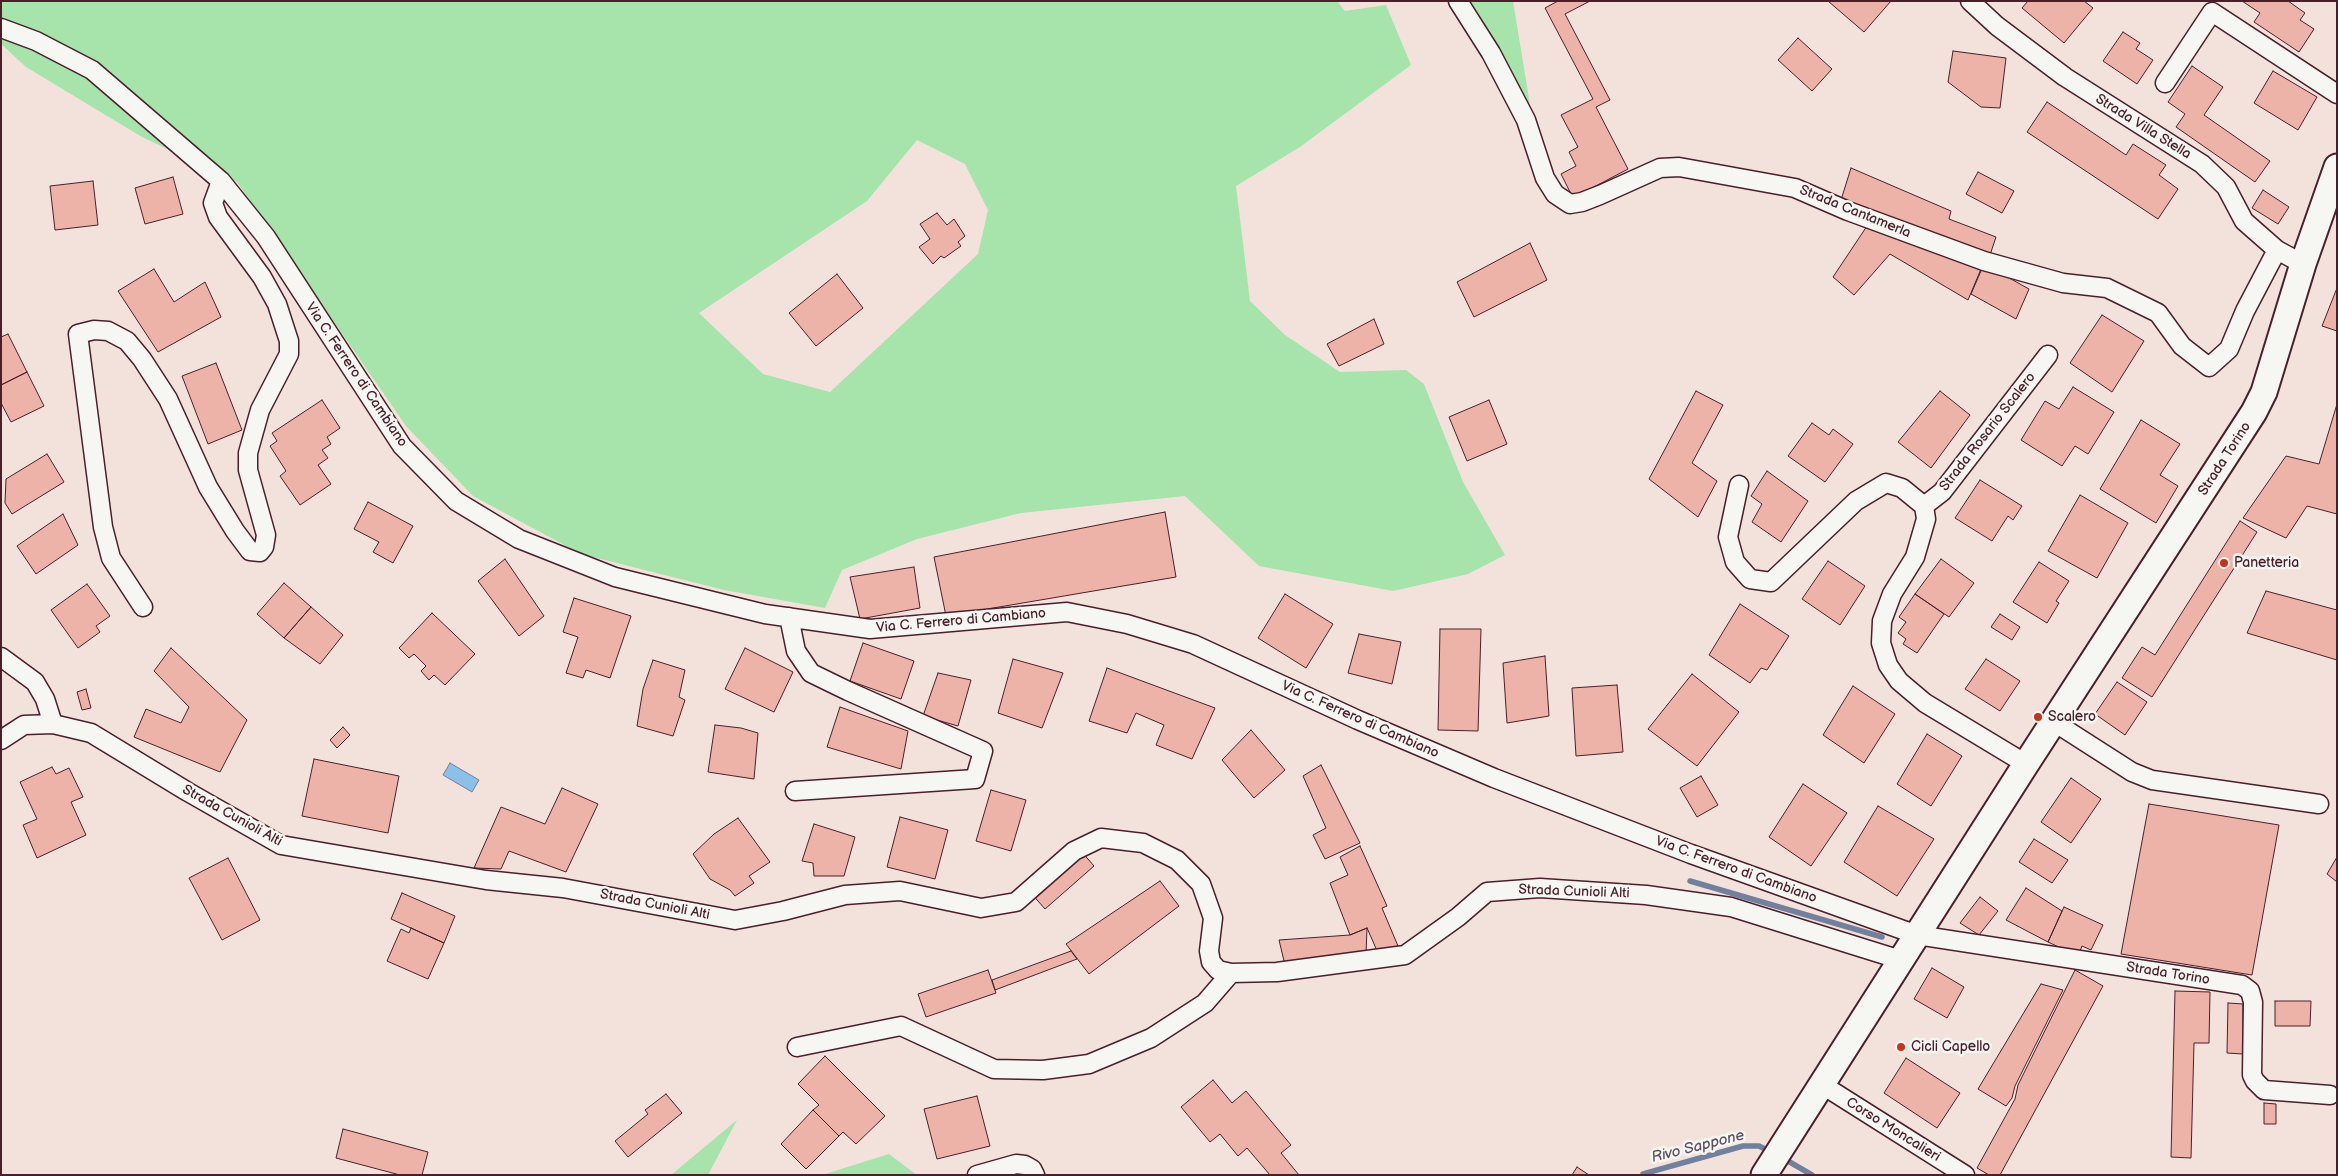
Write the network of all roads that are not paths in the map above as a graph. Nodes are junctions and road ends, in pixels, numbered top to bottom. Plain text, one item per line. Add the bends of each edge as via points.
1 (1458, 1) edge
2 (1970, 1) edge
3 (1, 28) edge
4 (2164, 83) dead end
5 (2337, 94) edge
6 (2337, 167) edge
7 (221, 181) junction
8 (2277, 250) junction
9 (2303, 264) junction
10 (2048, 356) dead end
11 (1739, 485) dead end
12 (1924, 506) junction
13 (143, 607) dead end
14 (789, 617) junction
15 (1, 657) edge
16 (2054, 722) junction
17 (53, 724) junction
18 (1, 740) edge
19 (2026, 764) junction
20 (795, 791) dead end
21 (2319, 804) dead end
22 (1917, 935) junction
23 (1901, 960) junction
24 (1231, 973) junction
25 (797, 1048) dead end
26 (1821, 1084) junction
27 (2330, 1096) dead end
28 (1766, 1172) edge
29 (977, 1175) edge
30 (1035, 1175) edge
31 (1965, 1175) edge

1 - 8 street, Strada Cantamerla via 1491,53 1526,120 1545,178 1555,194 1570,204 1600,195 1660,168 1679,167 1795,188 1848,212 1984,260 2063,283 2107,288 2158,313 2182,346 2209,367 2229,349
2 - 8 street, Strada Villa Stella via 2065,78 2202,164 2226,188 2244,221
3 - 7 street, Via C. Ferrero di Cambiano via 92,70
4 - 5 street via 2212,12
6 - 9 main road, Strada Torino
7 - 13 street via 213,203 218,217 277,304 289,341 289,354 260,410 248,453 248,470 266,535 260,552 250,551 208,487 168,399 142,359 127,342 108,331 78,334 103,527 111,558
7 - 14 street, Via C. Ferrero di Cambiano via 266,237 402,446 456,501 519,539 615,577
8 - 9 street, Strada Villa Stella
9 - 16 main road, Strada Torino via 2264,392 2254,412
10 - 12 street, Strada Rosario Scalero via 1942,492
11 - 12 street via 1728,537 1735,562 1750,579 1771,582 1856,501 1886,483 1902,488
12 - 19 street via 1926,519 1915,557 1892,594 1882,621 1881,643 1888,665 1899,681 1926,703
14 - 20 street via 796,651 811,672 983,752 975,779
14 - 22 street, Via C. Ferrero di Cambiano via 870,629 1067,612 1127,624 1193,644 1494,778 1691,854
15 - 17 street via 35,682
16 - 19 main road, Strada Torino
16 - 21 street via 2132,772 2152,780
17 - 18 street, Strada Cunioli Alti via 24,725
17 - 24 street, Strada Cunioli Alti via 91,733 281,845 486,880 562,888 735,920 845,895 900,891 981,908 1016,902 1074,851 1101,838 1143,843 1177,860 1201,884 1213,918 1211,962 1218,970
19 - 22 main road, Strada Torino
22 - 23 main road, Strada Torino
22 - 27 street, Strada Torino via 2242,985 2250,992 2253,1002 2252,1074 2255,1082 2264,1090
23 - 24 street, Strada Cunioli Alti via 1731,907 1646,895 1540,888 1487,892 1405,955 1276,972
23 - 26 main road
24 - 25 street via 1206,1003 1150,1038 1089,1064 1042,1070 994,1070 901,1026
26 - 28 main road
26 - 31 street, Corso Moncalieri
29 - 30 street via 1016,1164 1032,1169

